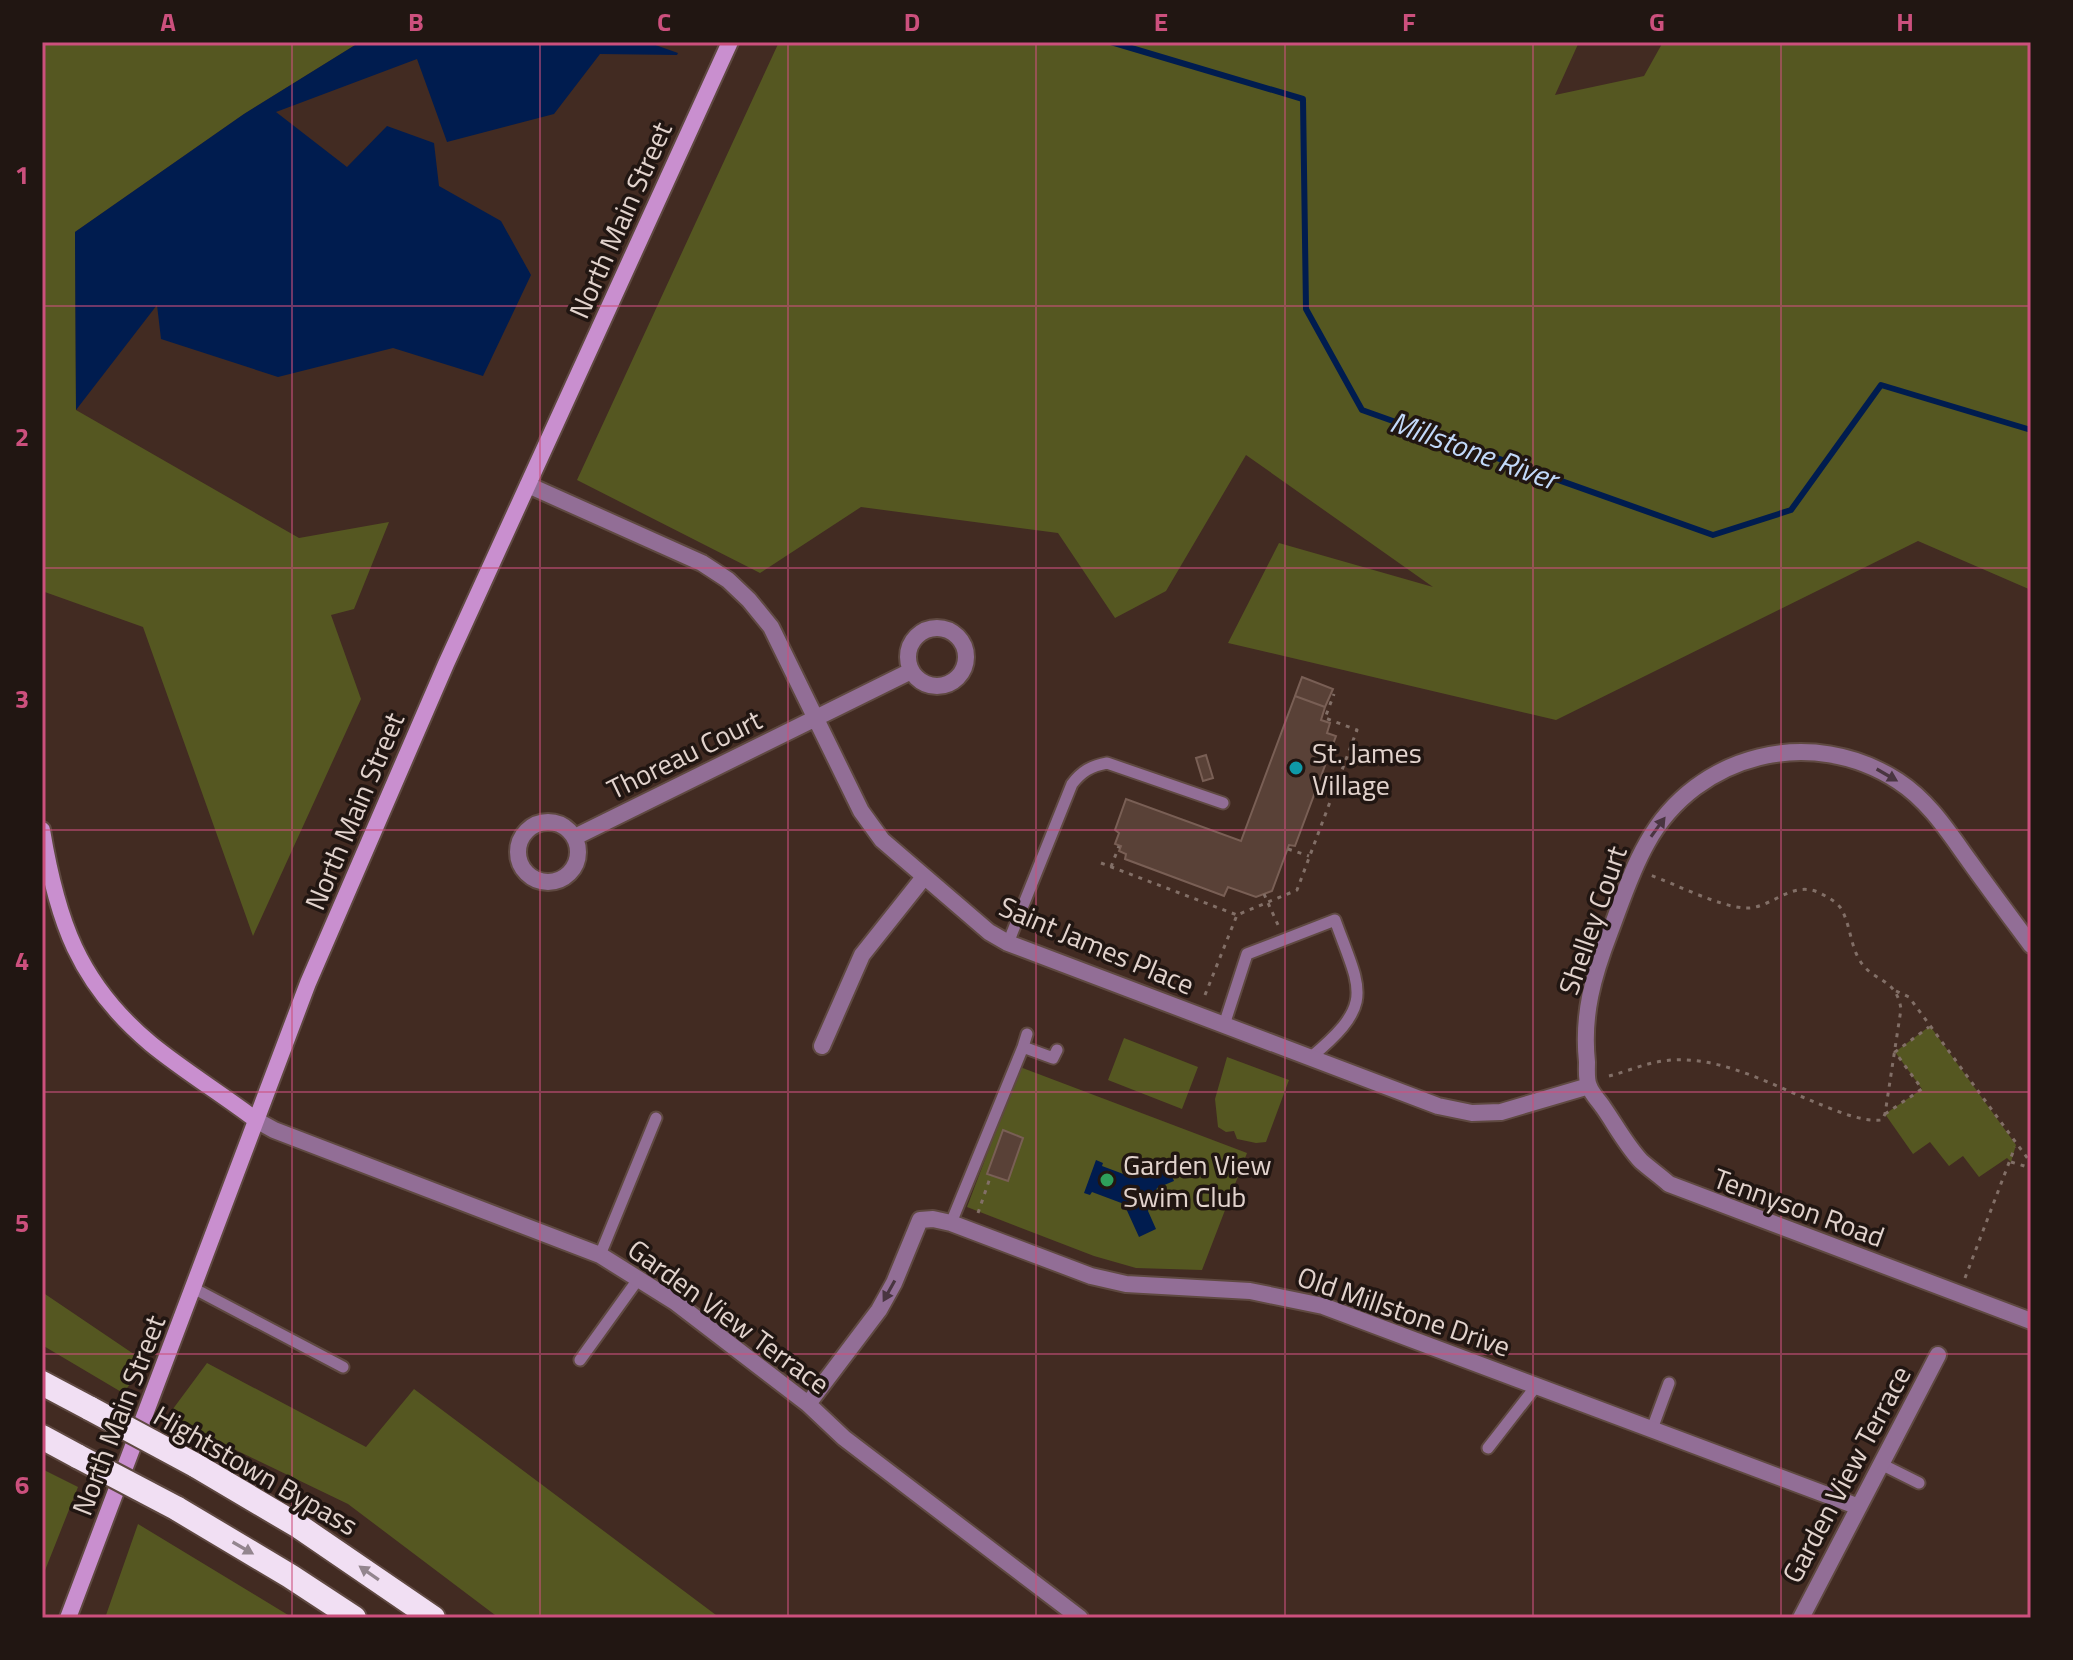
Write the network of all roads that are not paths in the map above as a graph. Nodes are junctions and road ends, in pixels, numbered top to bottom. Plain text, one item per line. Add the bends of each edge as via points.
1 (730, 42) edge
2 (528, 485) junction
3 (911, 671) dead end
4 (816, 718) junction
5 (1223, 803) dead end
6 (42, 830) edge
7 (575, 837) dead end
8 (45, 869) edge
9 (924, 877) junction
10 (1008, 943) junction
11 (2031, 945) edge
12 (1224, 1025) junction
13 (1027, 1034) dead end
14 (822, 1046) dead end
15 (1023, 1047) junction
16 (1057, 1050) dead end
17 (1310, 1058) junction
18 (1589, 1086) junction
19 (656, 1118) dead end
20 (256, 1120) junction
21 (951, 1223) junction
22 (600, 1255) junction
23 (639, 1278) junction
24 (193, 1288) junction
25 (2031, 1321) edge
26 (1938, 1355) dead end
27 (580, 1360) dead end
28 (343, 1367) dead end
29 (42, 1383) edge
30 (1669, 1383) dead end
31 (1537, 1385) junction
32 (808, 1404) junction
33 (1652, 1429) junction
34 (42, 1437) edge
35 (1488, 1448) dead end
36 (1881, 1464) junction
37 (1919, 1483) dead end
38 (1859, 1507) junction
39 (68, 1618) edge
40 (354, 1618) edge
41 (433, 1618) edge
42 (1080, 1618) edge
43 (1801, 1618) edge

1 - 2 street, North Main Street
2 - 4 street, Saint James Place via 702,563 728,580 771,627
2 - 20 street, North Main Street via 320,954
3 - 4 street, Thoreau Court
4 - 7 street, Thoreau Court
4 - 9 street, Saint James Place via 861,811 882,840
5 - 10 lane via 1118,765 1093,765 1080,773
6 - 8 street
8 - 20 street via 66,931 96,986 152,1045
9 - 10 street, Saint James Place
9 - 14 street via 862,955
10 - 12 street, Saint James Place
18 -> 11 street, Shelley Court via 1589,995 1635,867 1656,828 1684,797 1742,761 1773,752 1817,752 1872,767 1898,781 1938,818
12 - 17 street, Saint James Place
12 - 17 lane via 1247,954 1335,920 1358,985 1358,1000 1335,1037
13 - 15 lane
15 - 16 lane via 1053,1058
15 - 21 lane
17 - 18 street, Saint James Place via 1438,1106 1472,1113 1501,1112
18 - 25 street, Tennyson Road via 1641,1160 1669,1184
19 - 22 lane
20 - 22 street, Garden View Terrace
20 - 24 street, North Main Street
21 - 31 street, Old Millstone Drive via 1091,1276 1250,1291 1323,1306
21 -> 32 street, Old Millstone Drive via 920,1220 879,1310
22 - 23 street, Garden View Terrace
23 - 27 lane
23 - 32 street, Garden View Terrace
24 - 28 lane
24 - 39 street, North Main Street
26 - 36 street, Garden View Terrace
41 -> 29 highway, Hightstown Bypass, bridge via 300,1527
30 - 33 lane
31 - 33 street, Old Millstone Drive
31 - 35 lane
32 - 42 street, Garden View Terrace via 844,1438
33 - 38 street, Old Millstone Drive
34 -> 40 highway, bridge via 176,1508
36 - 37 lane
36 - 38 street, Garden View Terrace
38 - 43 street, Garden View Terrace

